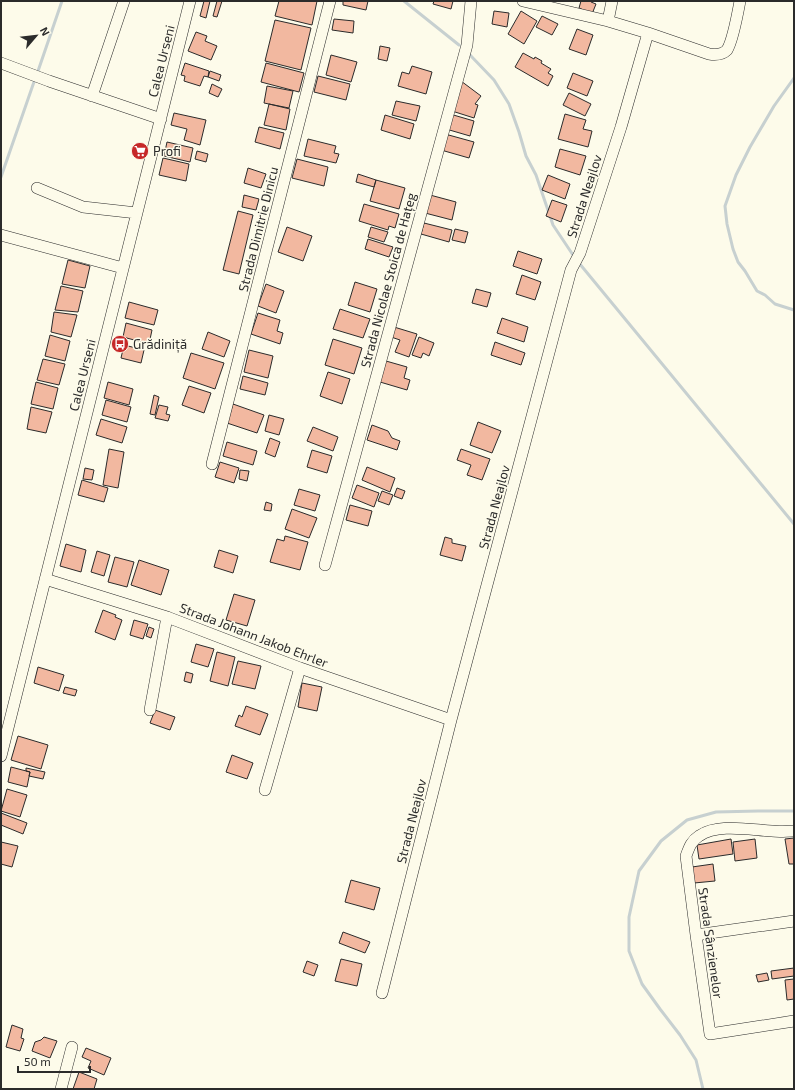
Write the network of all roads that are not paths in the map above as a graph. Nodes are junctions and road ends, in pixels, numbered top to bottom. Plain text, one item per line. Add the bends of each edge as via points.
1 (124, 1) edge
2 (190, 1) edge
3 (330, 1) edge
4 (471, 1) edge
5 (523, 1) edge
6 (612, 1) edge
7 (740, 1) edge
8 (608, 21) junction
9 (648, 33) junction
10 (1, 63) edge
11 (92, 96) junction
12 (161, 119) junction
13 (37, 188) dead end
14 (137, 213) junction
15 (1, 235) edge
16 (123, 268) junction
17 (212, 464) dead end
18 (325, 565) dead end
19 (45, 579) junction
20 (168, 617) junction
21 (300, 668) junction
22 (150, 710) dead end
23 (451, 720) junction
24 (1, 756) edge
25 (265, 790) dead end
26 (794, 831) edge
27 (794, 921) edge
28 (696, 935) junction
29 (382, 993) dead end
30 (794, 1022) edge
31 (72, 1047) dead end
32 (61, 1089) edge

1 - 11 street
2 - 12 street, Calea Urseni
3 - 17 street, Strada Dimitrie Dinicu
4 - 18 street, Strada Nicolae Stoica de Hațeg via 466,45
5 - 8 street
6 - 8 street
7 - 9 street via 730,43 720,54 709,54
8 - 9 street
9 - 23 street, Strada Neajlov via 621,127 580,253 571,270
10 - 11 street
11 - 12 street
12 - 14 street, Calea Urseni
13 - 14 street via 83,206
14 - 16 street, Calea Urseni
15 - 16 street
16 - 19 street, Calea Urseni
19 - 20 street, Strada Johann Jakob Ehrler
19 - 24 street, Calea Urseni
20 - 21 street, Strada Johann Jakob Ehrler
20 - 22 street
21 - 23 street, Strada Johann Jakob Ehrler
21 - 25 street
23 - 29 street, Strada Neajlov
26 - 28 street, Strada Sânzienelor via 713,830 699,836 690,844 686,856
27 - 28 street
28 - 30 street, Strada Sânzienelor via 710,1034
31 - 32 street

